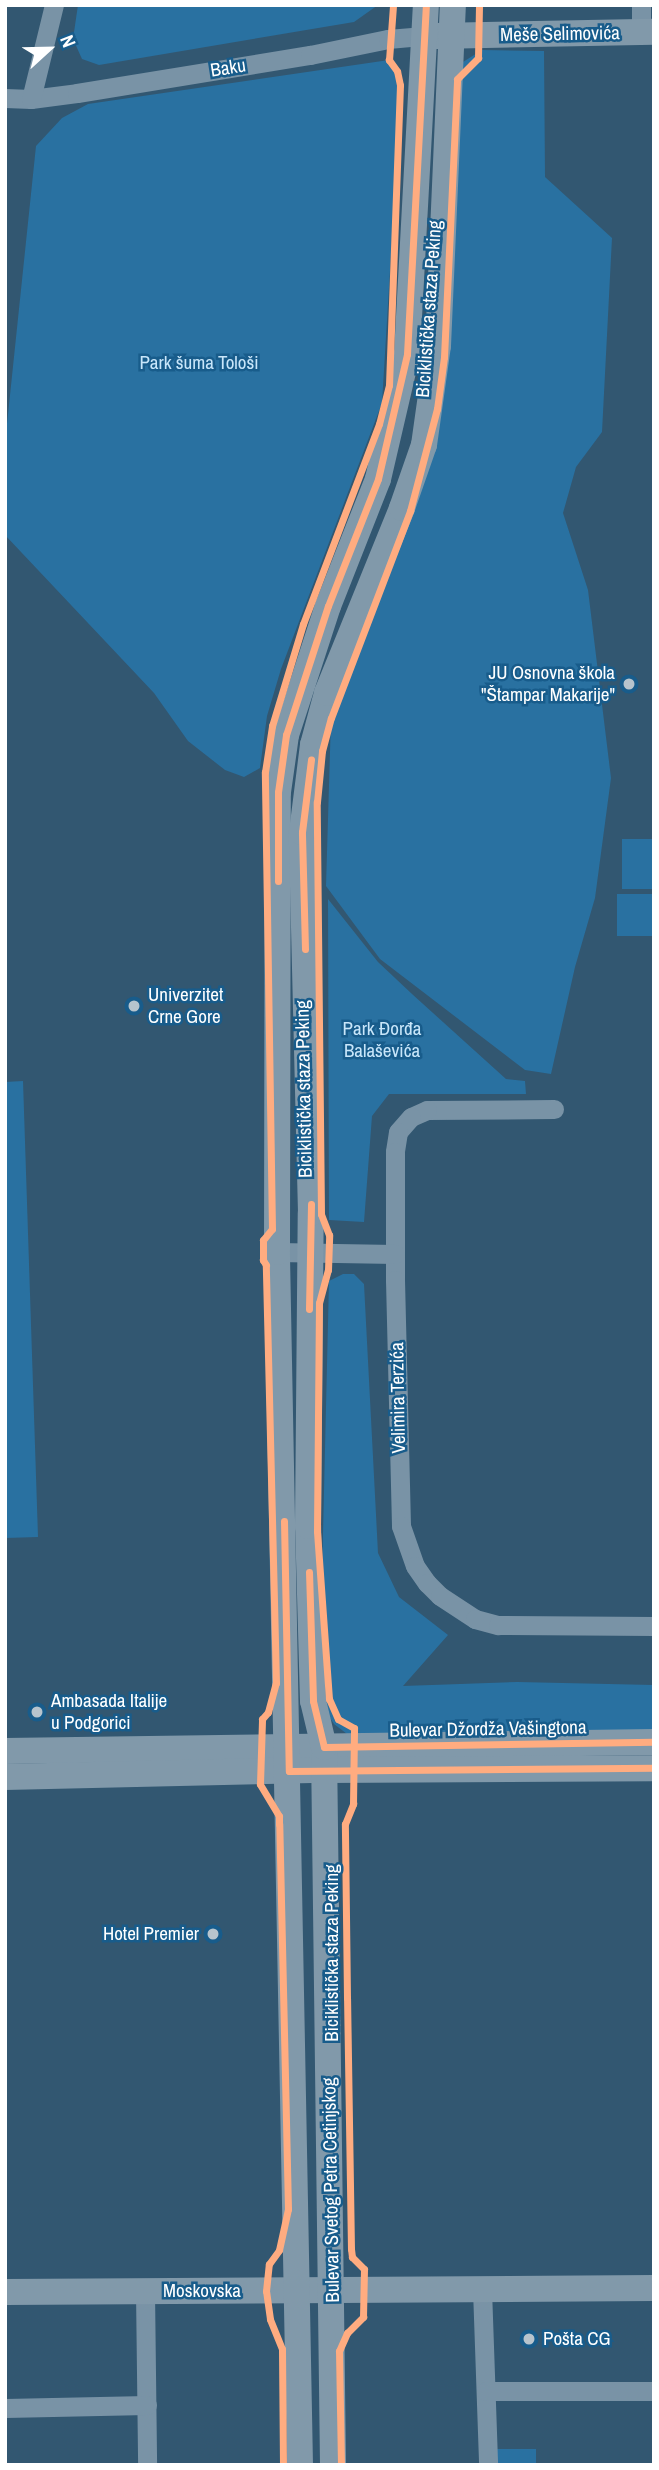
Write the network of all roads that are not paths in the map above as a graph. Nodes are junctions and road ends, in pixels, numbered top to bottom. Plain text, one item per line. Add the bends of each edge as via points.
1 (54, 5) edge
2 (426, 5) edge
3 (453, 5) edge
4 (640, 5) edge
5 (647, 32) edge
6 (452, 35) junction
7 (424, 36) junction
8 (5, 98) edge
9 (31, 99) junction
10 (554, 1109) dead end
11 (278, 1252) junction
12 (310, 1252) junction
13 (395, 1254) junction
14 (654, 1626) edge
15 (654, 1742) edge
16 (5, 1751) edge
17 (324, 1759) junction
18 (289, 1760) junction
19 (654, 1768) edge
20 (5, 1777) edge
21 (654, 2288) edge
22 (482, 2289) junction
23 (145, 2291) junction
24 (298, 2291) junction
25 (332, 2291) junction
26 (5, 2292) edge
27 (486, 2391) junction
28 (654, 2391) edge
29 (147, 2405) junction
30 (5, 2408) edge
31 (147, 2465) edge
32 (300, 2465) edge
33 (334, 2465) edge
34 (488, 2465) edge

1 - 9 street
2 - 7 main road, Bulevar Svetog Petra Cetinjskog
3 - 6 main road, Bulevar Svetog Petra Cetinjskog
4 - 5 street
5 - 6 main road, Meše Selimovića
6 - 7 main road, Meše Selimovića
6 - 12 main road, Bulevar Svetog Petra Cetinjskog via 438,346 424,444 327,693 305,793
7 - 9 street, Baku via 388,38 310,55
7 - 11 main road, Bulevar Svetog Petra Cetinjskog via 407,354 378,479 328,606 286,735 278,792
8 - 9 street, Baku
10 - 13 street, Velimira Terzića via 428,1110 411,1116 398,1132 395,1152
11 - 12 street
11 - 18 main road, Bulevar Svetog Petra Cetinjskog
12 - 13 street
12 - 17 main road, Bulevar Svetog Petra Cetinjskog via 310,1626 313,1706
13 - 14 street, Velimira Terzića via 401,1526 415,1566 440,1596 475,1619 498,1625
15 - 17 main road, Bulevar Džordža Vašingtona
16 - 18 main road, Bulevar Džordža Vašingtona
17 - 18 main road, Bulevar Džordža Vašingtona
17 - 19 main road, Bulevar Džordža Vašingtona
17 - 25 main road, Bulevar Svetog Petra Cetinjskog
18 - 20 main road, Bulevar Džordža Vašingtona
18 - 24 main road, Bulevar Svetog Petra Cetinjskog
21 - 22 main road, Moskovska
22 - 25 main road, Moskovska
22 - 27 street
23 - 24 main road, Moskovska
23 - 26 main road, Moskovska
23 - 29 street
24 - 25 main road, Moskovska
24 - 32 main road, Bulevar Svetog Petra Cetinjskog
25 - 33 main road, Bulevar Svetog Petra Cetinjskog
27 - 28 street
27 - 34 street
29 - 30 street
29 - 31 street

